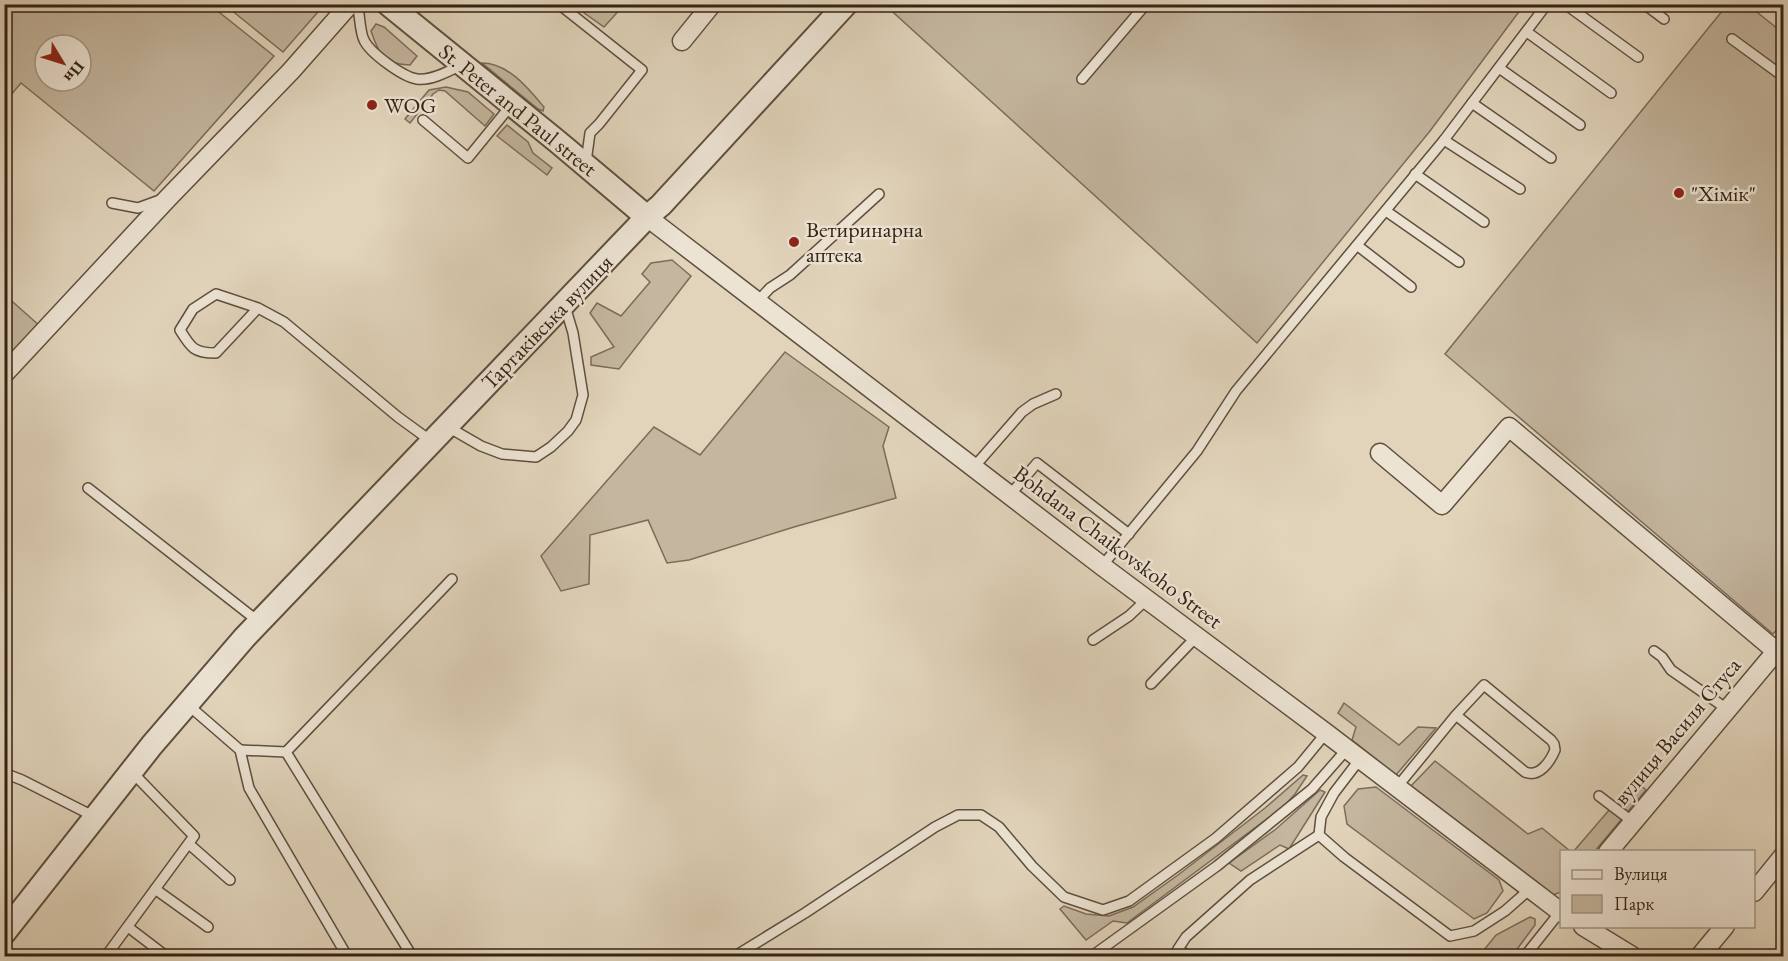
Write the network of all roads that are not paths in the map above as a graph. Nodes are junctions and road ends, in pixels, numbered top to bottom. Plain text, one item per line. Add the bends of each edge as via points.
1 (350, 4) edge
2 (360, 4) edge
3 (388, 4) edge
4 (712, 4) edge
5 (846, 4) edge
6 (1146, 4) edge
7 (1547, 4) edge
8 (1565, 4) edge
9 (1644, 4) edge
10 (560, 5) edge
11 (1664, 19) dead end
12 (1527, 32) junction
13 (1732, 39) dead end
14 (682, 41) dead end
15 (1638, 57) dead end
16 (463, 64) junction
17 (1499, 68) junction
18 (1784, 77) edge
19 (1082, 79) dead end
20 (1611, 93) dead end
21 (1472, 103) junction
22 (513, 104) junction
23 (423, 120) dead end
24 (1580, 125) dead end
25 (1444, 140) junction
26 (1551, 158) dead end
27 (585, 164) junction
28 (1415, 174) junction
29 (1520, 189) dead end
30 (879, 194) dead end
31 (168, 198) junction
32 (112, 203) dead end
33 (1386, 212) junction
34 (647, 217) junction
35 (1484, 222) dead end
36 (1358, 246) junction
37 (1459, 262) dead end
38 (1411, 287) dead end
39 (758, 301) junction
40 (564, 304) junction
41 (258, 308) junction
42 (4, 374) edge
43 (1056, 394) dead end
44 (440, 434) junction
45 (1380, 453) dead end
46 (974, 467) junction
47 (88, 488) dead end
48 (1010, 495) junction
49 (1130, 534) junction
50 (1102, 566) junction
51 (452, 579) dead end
52 (1147, 599) junction
53 (252, 630) junction
54 (1197, 636) junction
55 (1093, 640) dead end
56 (1780, 646) edge
57 (1654, 651) dead end
58 (1151, 684) dead end
59 (187, 704) junction
60 (1727, 709) junction
61 (1456, 715) junction
62 (1326, 733) junction
63 (240, 750) junction
64 (286, 752) junction
65 (1354, 754) junction
66 (131, 771) junction
67 (4, 773) edge
68 (1397, 787) junction
69 (1599, 796) dead end
70 (95, 817) junction
71 (1632, 822) junction
72 (1319, 835) junction
73 (189, 844) junction
74 (1610, 850) edge
75 (1784, 855) edge
76 (230, 880) dead end
77 (155, 889) junction
78 (1530, 889) junction
79 (1755, 891) edge
80 (1560, 910) edge
81 (1560, 912) edge
82 (128, 927) junction
83 (208, 927) dead end
84 (1585, 928) edge
85 (1724, 928) edge
86 (4, 933) edge
87 (750, 953) edge
88 (106, 957) edge
89 (166, 957) edge
90 (347, 957) edge
91 (412, 957) edge
92 (735, 957) edge
93 (1092, 957) edge
94 (1188, 957) edge
95 (1525, 957) edge
96 (1632, 957) edge
97 (1700, 957) edge

1 - 31 street
2 - 16 lane via 364,40 375,54 405,74 417,79 440,75
3 - 16 street, St. Peter and Paul street
4 - 14 street
5 - 34 street, Тартаківська вулиця
6 - 19 lane
7 - 12 lane
8 - 15 lane
9 - 11 lane
10 - 27 lane via 642,70 590,133
12 - 17 lane
12 - 20 lane
13 - 18 lane
16 - 22 street, St. Peter and Paul street
17 - 21 lane
17 - 24 lane
21 - 25 lane
21 - 26 lane
22 - 23 lane via 468,158
22 - 27 street, St. Peter and Paul street
25 - 28 lane
25 - 29 lane
27 - 34 street, St. Peter and Paul street
28 - 33 lane
28 - 35 lane
30 - 39 lane
31 - 32 lane via 138,207
31 - 42 street
33 - 36 lane
33 - 37 lane
34 - 39 street, Bohdana Chaikovskoho Street
34 - 40 street, Тартаківська вулиця
36 - 38 lane
36 - 49 lane via 1236,391 1197,451
39 - 46 street, Bohdana Chaikovskoho Street
40 - 44 street, Тартаківська вулиця
40 - 44 lane via 583,395 581,409 568,431 536,457 502,454
41 - 41 lane via 216,294 193,309 180,330 201,353 216,353
41 - 44 lane via 284,322 398,417
43 - 46 lane via 1022,411
44 - 53 street, Тартаківська вулиця
45 - 56 street via 1442,505 1509,427
46 - 48 street, Bohdana Chaikovskoho Street
47 - 53 lane
48 - 49 lane via 1037,463
48 - 50 street, Bohdana Chaikovskoho Street
49 - 50 lane
50 - 52 street, Bohdana Chaikovskoho Street
51 - 64 lane
52 - 54 street, Bohdana Chaikovskoho Street
52 - 55 lane
53 - 59 street, Тартаківська вулиця
54 - 58 lane
54 - 62 street, Bohdana Chaikovskoho Street
56 - 60 street, вулиця Василя Стуса
57 - 60 lane via 1671,670
59 - 63 lane
59 - 66 street, Тартаківська вулиця
60 - 71 street, вулиця Василя Стуса
61 - 61 lane via 1530,774 1541,771 1555,750 1551,740 1484,685
61 - 68 lane
62 - 65 street, Bohdana Chaikovskoho Street
62 - 87 lane via 1298,767 1216,838 1130,901 1103,910 1064,897 999,827 981,815 958,815
63 - 64 lane
63 - 90 lane via 249,788
64 - 91 lane
65 - 68 street, Bohdana Chaikovskoho Street
65 - 72 lane via 1321,817
65 - 93 lane via 1216,866
66 - 70 street, Тартаківська вулиця
66 - 73 lane via 194,836
67 - 70 lane
68 - 78 street, Bohdana Chaikovskoho Street
69 - 71 lane
70 - 86 street, Тартаківська вулиця
71 - 74 street, вулиця Василя Стуса
72 - 78 lane via 1450,936 1474,931
72 - 94 lane via 1250,880 1186,937 1178,949
73 - 76 lane
73 - 77 lane
75 - 79 street
77 - 82 lane
77 - 83 lane
78 - 80 street, Bohdana Chaikovskoho Street
81 - 95 lane
82 - 88 lane
82 - 89 lane
84 - 96 street
85 - 97 street
87 - 92 lane

